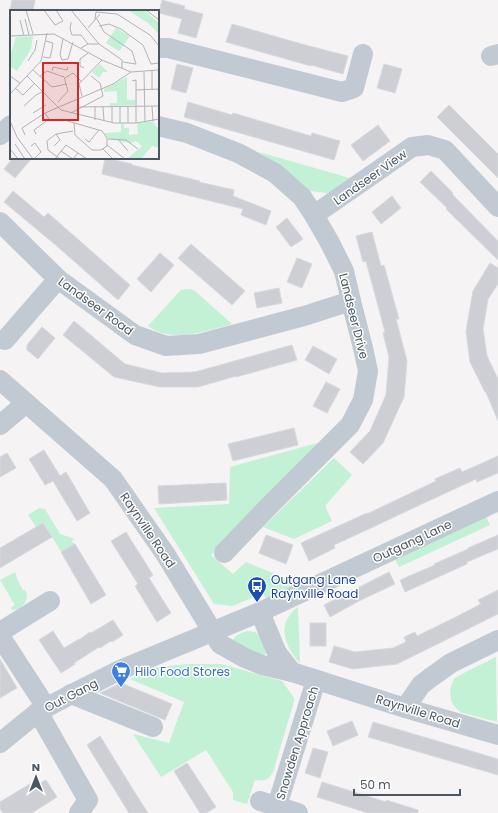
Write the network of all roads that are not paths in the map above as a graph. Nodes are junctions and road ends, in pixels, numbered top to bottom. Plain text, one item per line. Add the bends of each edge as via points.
1 (159, 48) edge
2 (364, 54) dead end
3 (10, 126) edge
4 (159, 126) edge
5 (0, 135) edge
6 (498, 207) edge
7 (314, 216) junction
8 (0, 222) edge
9 (58, 279) junction
10 (351, 301) junction
11 (5, 340) dead end
12 (0, 380) edge
13 (26, 403) junction
14 (0, 425) edge
15 (498, 501) edge
16 (224, 553) dead end
17 (50, 601) dead end
18 (260, 612) junction
19 (212, 631) junction
20 (0, 632) edge
21 (0, 636) edge
22 (498, 640) edge
23 (292, 672) junction
24 (316, 680) junction
25 (71, 694) junction
26 (405, 708) junction
27 (42, 710) junction
28 (153, 727) dead end
29 (498, 735) edge
30 (0, 743) edge
31 (78, 813) edge
32 (298, 813) edge

1 - 2 street via 168,48 342,92 354,88
3 - 5 street
4 - 7 street, Landseer Drive via 187,133 238,153 269,170 302,198
6 - 7 street, Landseer View via 445,150 428,145 412,147
7 - 10 street, Landseer Drive via 344,271
8 - 9 street, Landseer Road
9 - 10 street, Landseer Road via 135,335 166,346 200,344
9 - 11 street
10 - 16 street, Landseer Drive via 368,371 363,400 350,425
12 - 13 street, Raynville Road
13 - 14 street
13 - 19 street, Raynville Road via 113,479 166,555
15 - 18 street, Outgang Lane
17 - 20 street
18 - 19 street, Out Gang
18 - 23 street via 277,653
19 - 23 street, Raynville Road via 220,644 245,658
19 - 25 street, Out Gang
21 - 27 street
22 - 26 street via 430,678
23 - 24 street, Raynville Road
24 - 26 street, Raynville Road
24 - 32 street, Snowden Approach via 269,804
25 - 27 street, Out Gang
25 - 28 street
26 - 29 street, Raynville Road
27 - 30 street, Out Gang
27 - 31 street via 88,800

